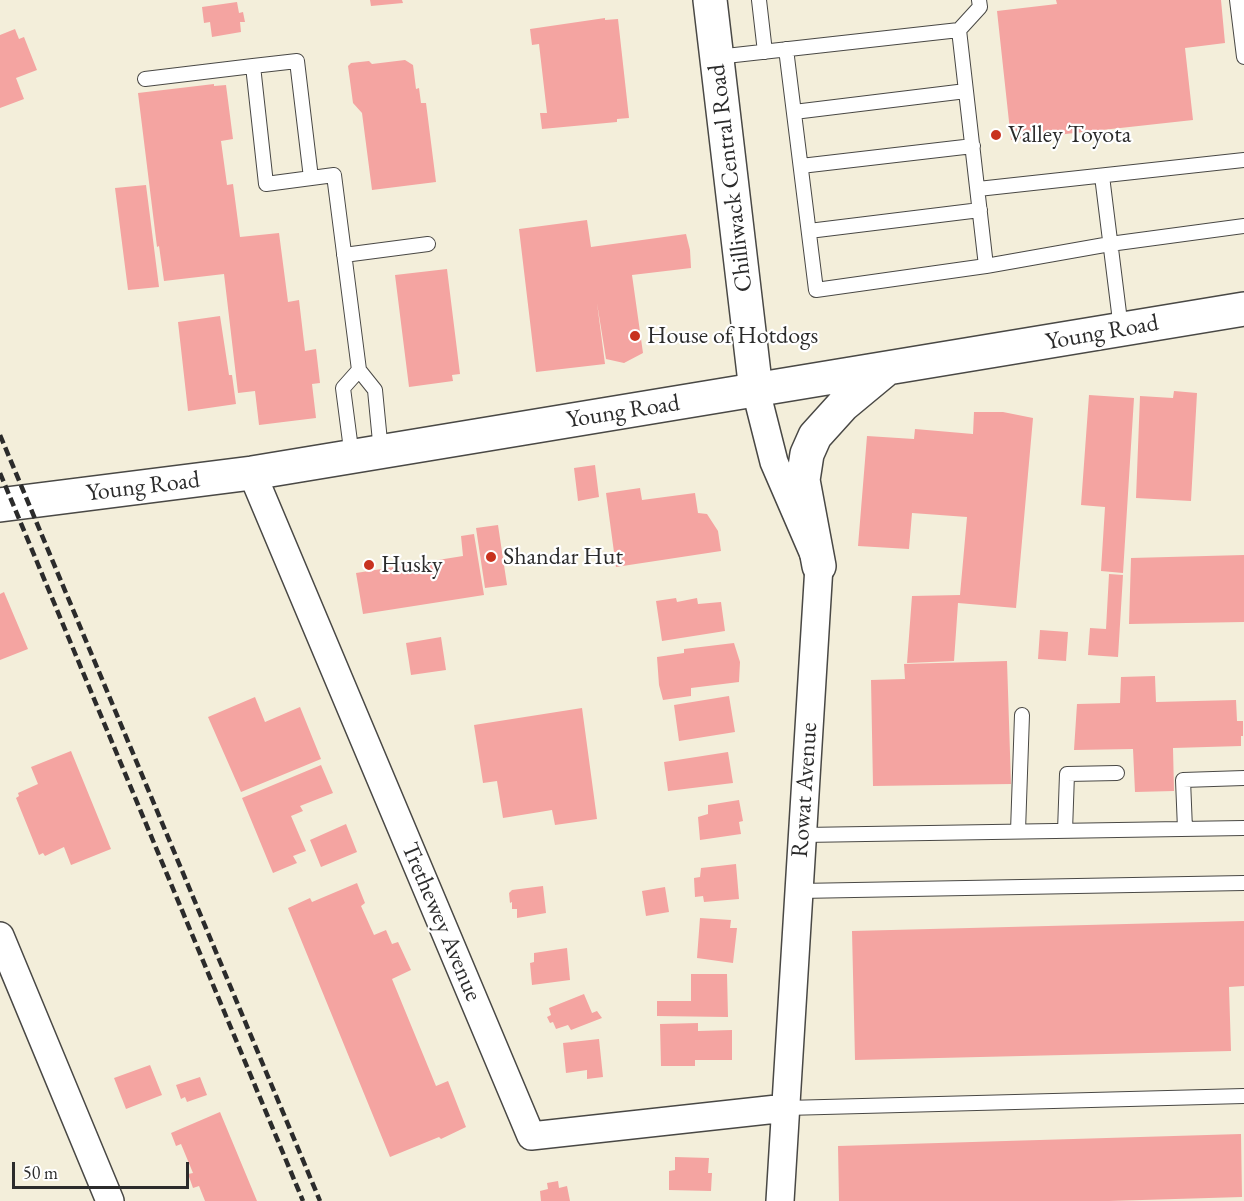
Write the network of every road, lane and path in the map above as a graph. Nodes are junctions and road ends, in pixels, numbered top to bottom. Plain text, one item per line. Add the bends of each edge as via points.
1 (710, 0) edge
2 (759, 0) edge
3 (980, 0) edge
4 (1237, 0) edge
5 (959, 30) junction
6 (786, 49) junction
7 (765, 52) junction
8 (717, 57) junction
9 (1244, 57) edge
10 (253, 66) junction
11 (145, 79) dead end
12 (966, 92) junction
13 (794, 112) junction
14 (973, 146) junction
15 (1244, 160) edge
16 (801, 166) junction
17 (1102, 176) junction
18 (311, 178) junction
19 (978, 189) junction
20 (980, 210) junction
21 (1244, 226) edge
22 (809, 231) junction
23 (428, 244) dead end
24 (1110, 244) junction
25 (344, 255) junction
26 (986, 266) junction
27 (1244, 309) edge
28 (1121, 329) junction
29 (359, 370) junction
30 (884, 370) junction
31 (756, 391) junction
32 (366, 455) junction
33 (252, 473) junction
34 (0, 505) edge
35 (819, 566) junction
36 (1022, 715) dead end
37 (1117, 773) dead end
38 (1244, 778) edge
39 (1244, 828) edge
40 (1185, 829) junction
41 (1018, 831) junction
42 (1065, 831) junction
43 (803, 835) junction
44 (1244, 883) edge
45 (799, 891) junction
46 (0, 936) edge
47 (1244, 1095) edge
48 (786, 1108) junction
49 (110, 1201) edge
50 (780, 1201) edge

1 - 8 main road, Chilliwack Central Road
2 - 7 lane
3 - 5 lane via 980,7
4 - 9 lane
5 - 6 lane
5 - 12 lane
6 - 7 lane
6 - 13 lane
7 - 8 lane
8 - 31 main road, Chilliwack Central Road
10 - 11 lane
10 - 18 lane via 297,61
10 - 18 lane via 266,184
12 - 13 lane
12 - 14 lane
13 - 16 lane
14 - 16 lane
14 - 19 lane
15 - 17 lane
16 - 22 lane
17 - 19 lane
17 - 24 lane
18 - 25 lane via 334,175
19 - 20 lane
20 - 22 lane
20 - 26 lane
21 - 24 lane
22 - 26 lane via 816,290
23 - 25 lane
24 - 26 lane
24 - 28 lane
25 - 29 lane
27 - 28 main road, Young Road
28 - 30 main road, Young Road
29 - 32 lane via 375,390
29 - 32 lane via 343,388
30 - 31 main road, Young Road
30 - 35 main road via 843,405 815,436 807,454 803,480
31 - 32 main road, Young Road
31 - 35 street, Rowat Avenue via 774,462
32 - 33 main road, Young Road
33 - 34 main road, Young Road
33 - 48 street, Trethewey Avenue via 531,1136
35 - 43 street, Rowat Avenue
36 - 41 lane
37 - 42 lane via 1067,774
38 - 40 lane via 1183,780
39 - 40 lane
40 - 42 lane
41 - 42 lane
41 - 43 lane
43 - 45 street, Rowat Avenue
44 - 45 lane
45 - 48 street, Rowat Avenue
46 - 49 street
47 - 48 lane
48 - 50 street, Rowat Avenue

